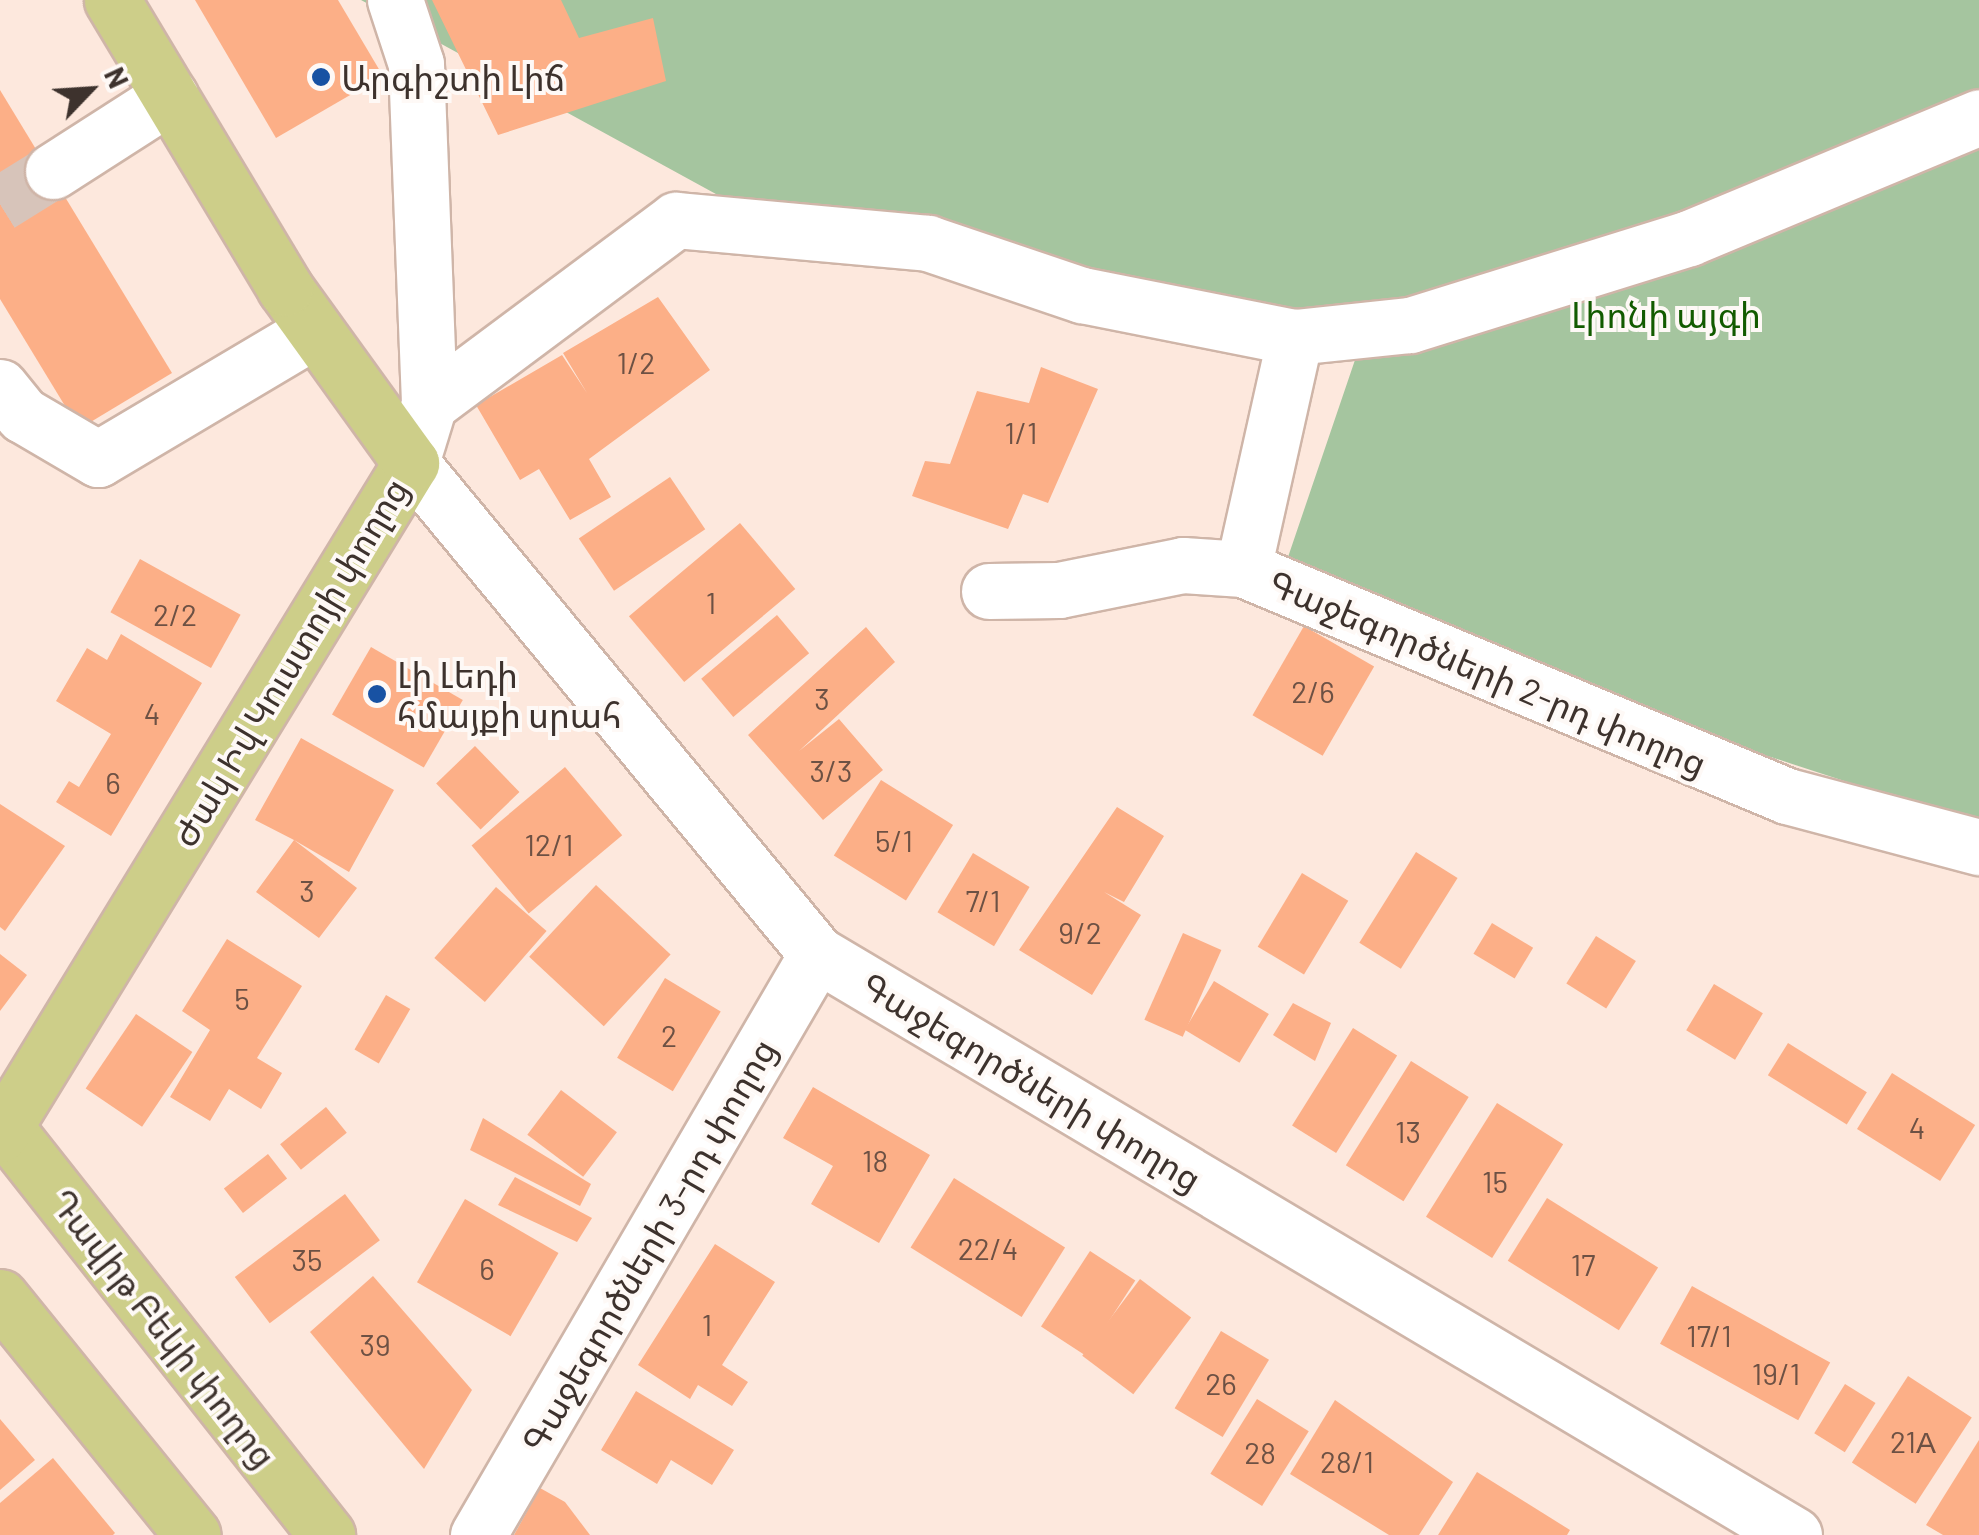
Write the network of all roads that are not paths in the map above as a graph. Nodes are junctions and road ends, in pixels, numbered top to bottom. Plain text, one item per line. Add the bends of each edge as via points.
1 (112, 0) edge
2 (395, 0) edge
3 (170, 96) junction
4 (1979, 118) edge
5 (53, 170) tunnel mouth
6 (315, 330) junction
7 (1296, 337) junction
8 (0, 387) edge
9 (429, 404) junction
10 (411, 464) junction
11 (1242, 569) junction
12 (988, 590) dead end
13 (1979, 847) edge
14 (817, 954) junction
15 (2, 1127) edge
16 (0, 1296) edge
17 (193, 1535) edge
18 (328, 1535) edge
19 (478, 1535) edge
20 (1794, 1535) edge

1 - 3 main road, Ժակ Իվ Կուստոյի փողոց
2 - 9 street via 416,64
3 - 5 street
3 - 6 main road, Ժակ Իվ Կուստոյի փողոց
4 - 7 street via 1689,238 1410,325
6 - 8 street via 98,459 23,415
6 - 10 main road, Ժակ Իվ Կուստոյի փողոց
7 - 9 street via 1082,296 928,243 676,220
7 - 11 street
9 - 10 street
10 - 14 street, Գաջեգործների փողոց
10 - 15 main road, Ժակ Իվ Կուստոյի փողոց
11 - 12 street, Գաջեգործների 2-րդ փողոց via 1183,565 1059,590
11 - 13 street, Գաջեգործների 2-րդ փողոց via 1787,796
14 - 19 street, Գաջեգործների 3-րդ փողոց
14 - 20 street, Գաջեգործների փողոց
15 - 18 main road, Դավիթ Բեկի փողոց
16 - 17 main road

